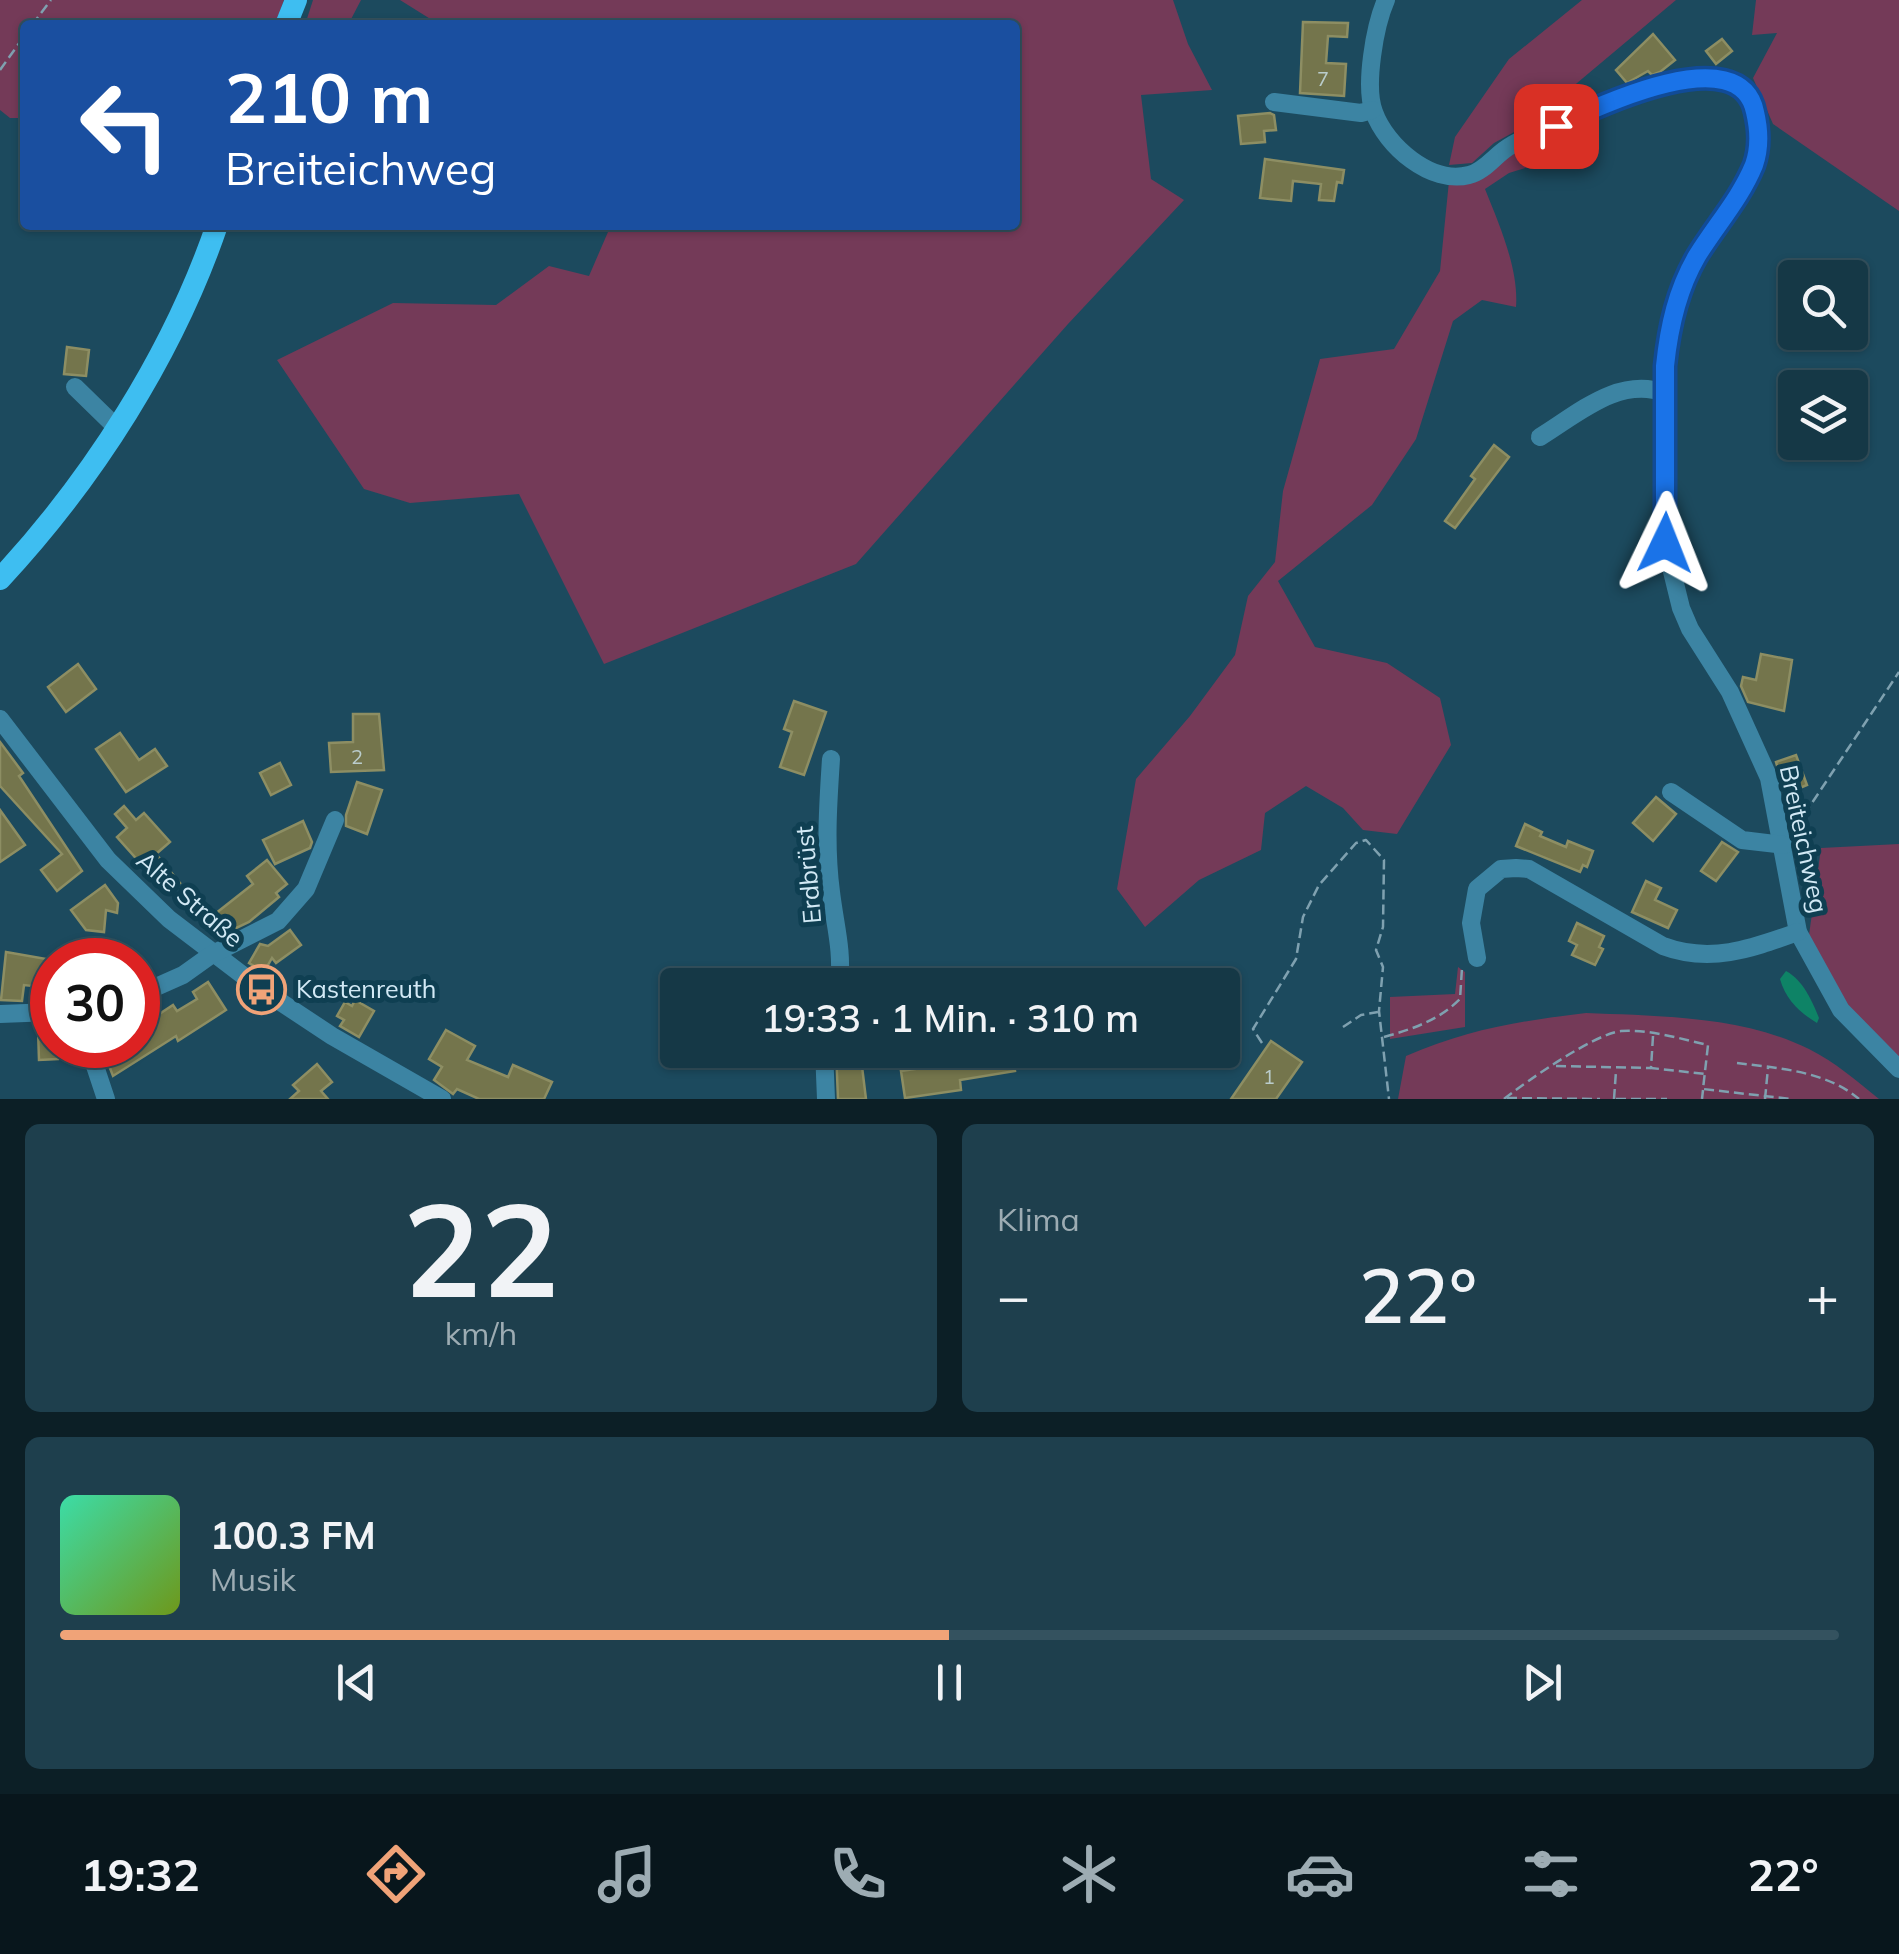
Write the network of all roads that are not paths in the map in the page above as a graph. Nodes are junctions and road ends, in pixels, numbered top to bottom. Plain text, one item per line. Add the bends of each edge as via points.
1 (1386, 0) edge
2 (1274, 102) dead end
3 (1372, 110) junction
4 (215, 230) edge
5 (75, 387) dead end
6 (1665, 392) junction
7 (116, 427) junction
8 (1540, 436) dead end
9 (0, 579) edge
10 (0, 719) edge
11 (830, 759) dead end
12 (1671, 792) dead end
13 (335, 820) dead end
14 (1784, 845) junction
15 (1798, 932) junction
16 (212, 954) junction
17 (1477, 958) road end
18 (841, 968) edge
19 (160, 986) edge
20 (30, 1013) edge
21 (0, 1014) edge
22 (96, 1068) edge
23 (825, 1068) edge
24 (1899, 1070) edge
25 (417, 1094) edge
26 (106, 1099) edge
27 (442, 1099) edge
28 (826, 1099) edge

1 - 3 street via 1374,42
2 - 3 street
3 - 6 street, Breiteichweg via 1418,165 1466,176 1512,144 1651,87 1709,78 1732,82 1743,92 1754,104 1759,129 1756,160 1676,304
4 - 7 main road via 185,309
5 - 7 street
6 - 8 street via 1635,386 1616,391
6 - 14 street, Breiteichweg via 1665,543 1672,574 1690,629 1730,692 1769,778
7 - 9 main road
10 - 16 street, Alte Straße via 108,860
11 - 18 street, Erdbrüst via 826,834
12 - 14 street via 1742,840
13 - 16 street via 306,889 278,921
14 - 15 street, Breiteichweg
15 - 17 street via 1726,954 1680,952 1530,869 1501,869 1477,889 1470,923
15 - 24 street, Breiteichweg via 1841,1010
16 - 19 street
16 - 25 street, Alte Straße
20 - 21 street
22 - 26 street
23 - 28 street
25 - 27 street, Alte Straße

